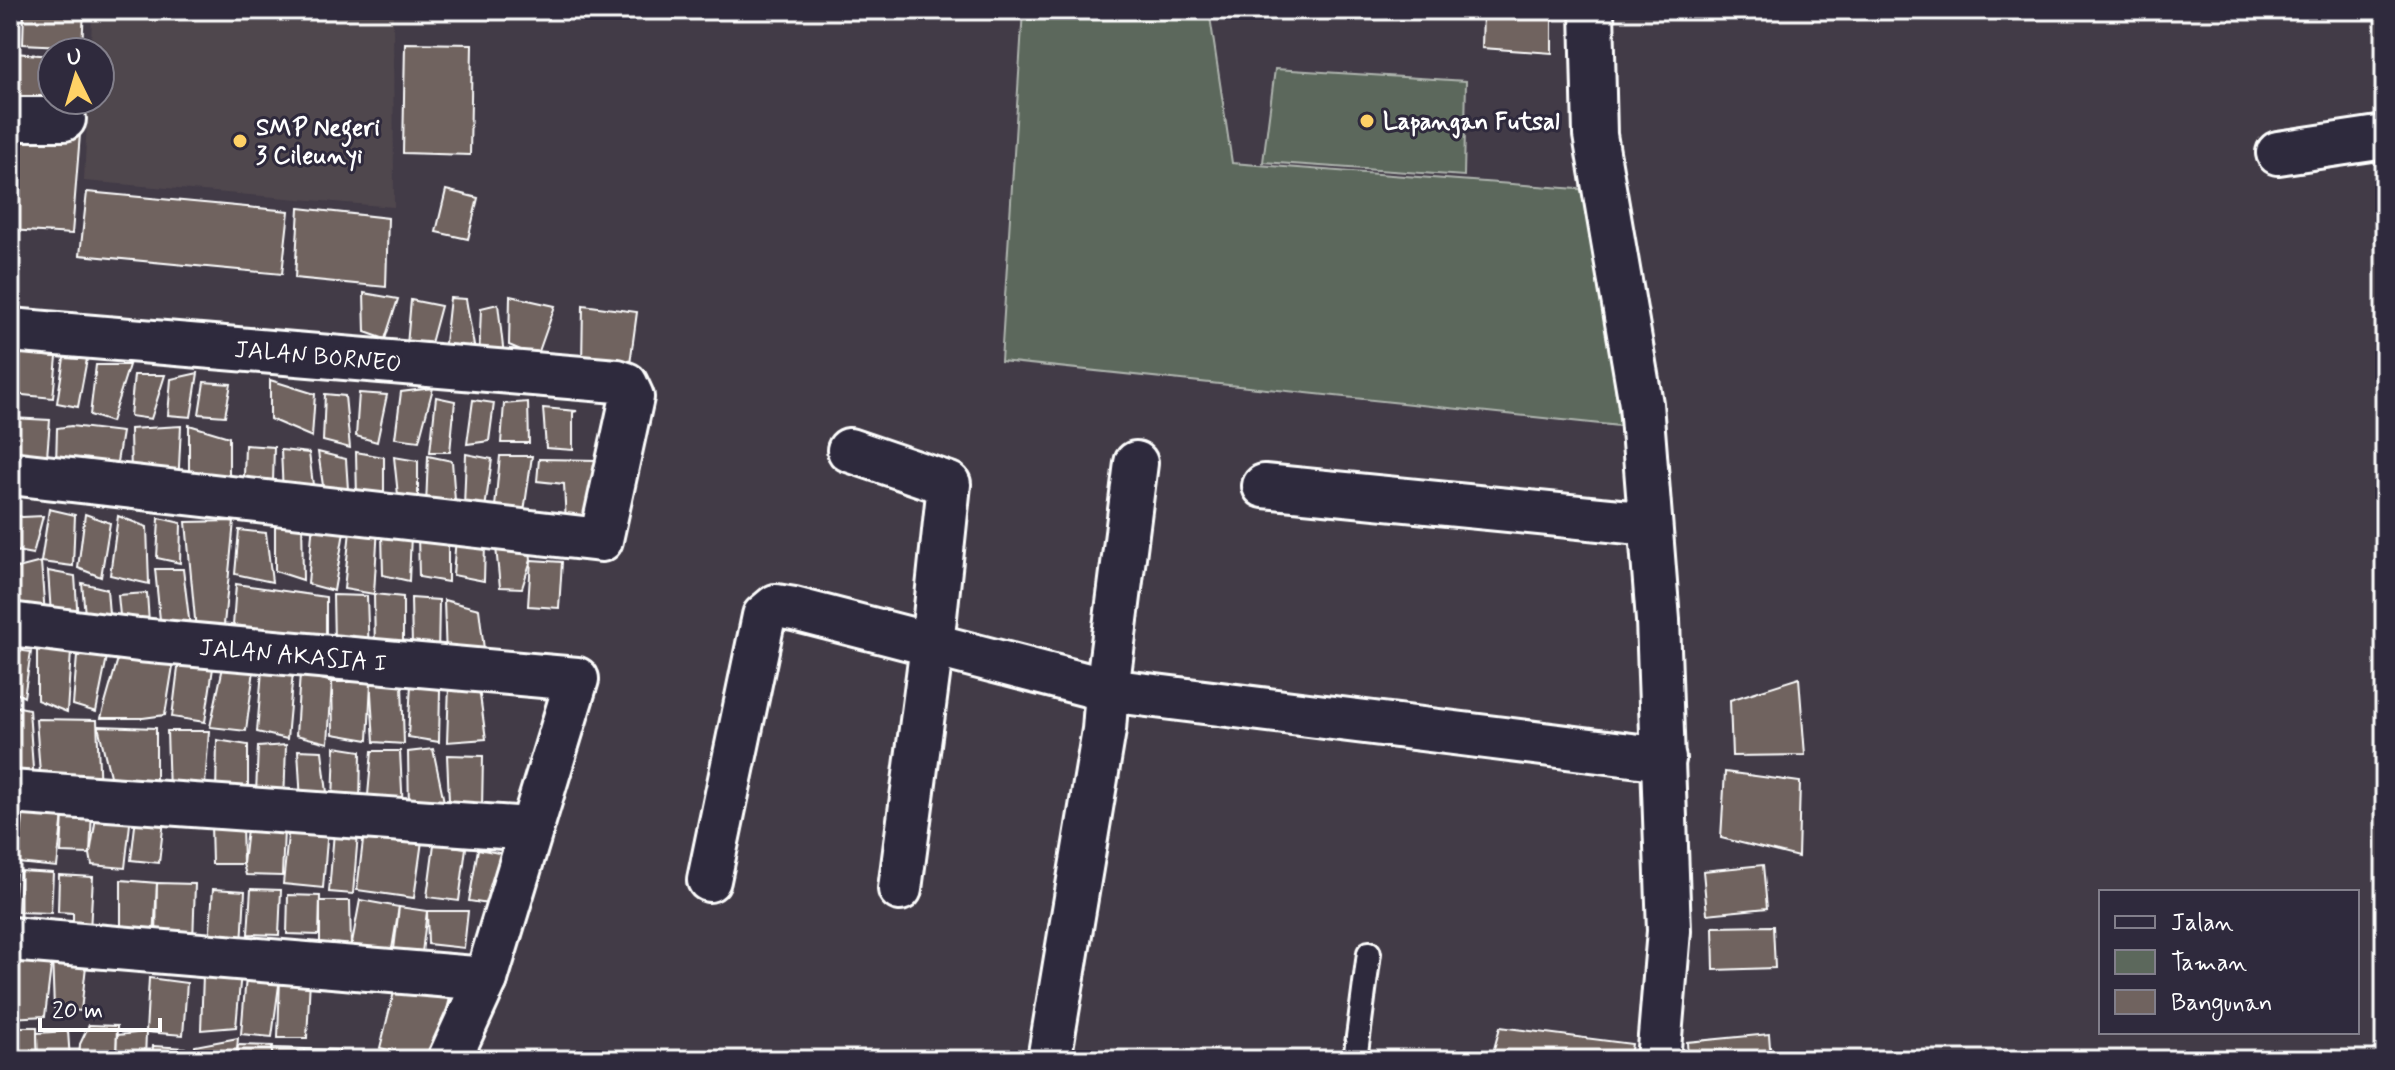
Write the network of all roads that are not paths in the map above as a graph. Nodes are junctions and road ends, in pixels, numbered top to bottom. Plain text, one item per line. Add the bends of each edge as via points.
1 (1592, 10) edge
2 (10, 119) edge
3 (64, 119) dead end
4 (2385, 137) edge
5 (2278, 153) dead end
6 (10, 330) edge
7 (849, 450) dead end
8 (1136, 463) dead end
9 (10, 473) edge
10 (1264, 486) dead end
11 (1650, 524) junction
12 (10, 624) edge
13 (932, 645) junction
14 (1107, 690) junction
15 (1664, 759) junction
16 (10, 792) edge
17 (530, 829) junction
18 (709, 880) dead end
19 (900, 889) dead end
20 (10, 939) edge
21 (1369, 953) dead end
22 (486, 979) junction
23 (449, 1060) edge
24 (1049, 1060) edge
25 (1355, 1060) edge
26 (1658, 1060) edge

1 - 11 street via 1595,135 1641,404
2 - 3 street
4 - 5 street
6 - 9 street, JALAN BORNEO via 574,376 626,384 632,397 601,540
7 - 13 street via 949,484
8 - 14 street
10 - 11 street
11 - 15 street
12 - 17 street, JALAN AKASIA I via 577,679
13 - 14 street
13 - 18 street via 776,606 764,616
13 - 19 street
14 - 15 street
14 - 24 street
15 - 26 street via 1669,931
16 - 17 street
17 - 22 street
20 - 22 street
21 - 25 lane
22 - 23 street

